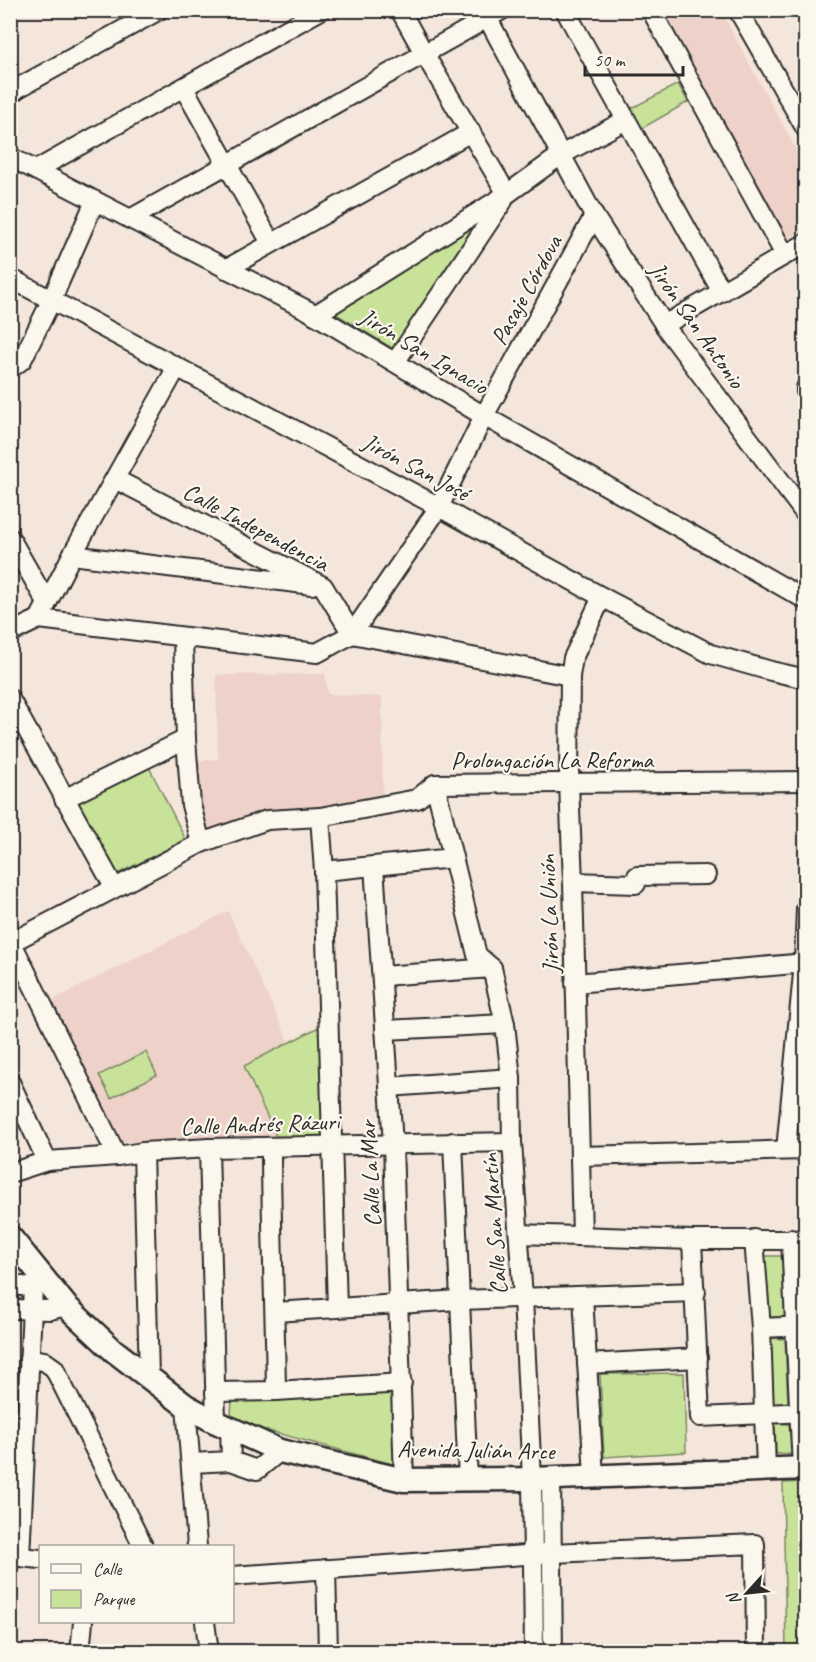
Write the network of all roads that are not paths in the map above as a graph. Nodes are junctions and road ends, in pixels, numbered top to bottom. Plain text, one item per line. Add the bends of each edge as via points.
1 (159, 10) edge
2 (321, 10) edge
3 (400, 10) edge
4 (565, 10) edge
5 (651, 10) edge
6 (738, 10) edge
7 (495, 15) edge
8 (424, 55) junction
9 (184, 87) junction
10 (10, 95) edge
11 (626, 120) junction
12 (806, 129) edge
13 (471, 132) junction
14 (561, 155) junction
15 (10, 157) edge
16 (226, 165) junction
17 (36, 170) junction
18 (507, 194) junction
19 (95, 201) junction
20 (594, 216) junction
21 (130, 219) junction
22 (271, 243) junction
23 (806, 243) edge
24 (785, 255) junction
25 (226, 269) junction
26 (10, 278) edge
27 (722, 292) junction
28 (52, 299) junction
29 (315, 315) junction
30 (664, 325) junction
31 (396, 362) junction
32 (177, 367) junction
33 (10, 369) edge
34 (484, 416) junction
35 (115, 479) junction
36 (440, 507) junction
37 (806, 515) edge
38 (10, 538) edge
39 (72, 555) junction
40 (323, 586) junction
41 (602, 597) junction
42 (806, 600) edge
43 (43, 611) junction
44 (10, 633) edge
45 (352, 634) junction
46 (183, 637) junction
47 (570, 676) junction
48 (806, 679) edge
49 (10, 699) edge
50 (186, 739) junction
51 (806, 781) edge
52 (435, 784) junction
53 (568, 784) junction
54 (64, 799) junction
55 (320, 817) junction
56 (201, 843) junction
57 (453, 858) junction
58 (375, 866) junction
59 (324, 871) junction
60 (706, 875) dead end
61 (573, 882) junction
62 (114, 887) junction
63 (806, 908) edge
64 (11, 942) edge
65 (805, 963) edge
66 (492, 968) junction
67 (382, 976) junction
68 (575, 982) junction
69 (505, 1024) junction
70 (385, 1030) junction
71 (512, 1078) junction
72 (10, 1082) edge
73 (389, 1087) junction
74 (453, 1142) junction
75 (513, 1142) junction
76 (393, 1144) junction
77 (332, 1146) junction
78 (271, 1147) junction
79 (208, 1148) junction
80 (786, 1150) junction
81 (806, 1150) edge
82 (143, 1152) junction
83 (117, 1156) junction
84 (580, 1156) junction
85 (47, 1161) junction
86 (10, 1173) edge
87 (519, 1234) junction
88 (582, 1236) junction
89 (11, 1237) edge
90 (754, 1239) junction
91 (692, 1240) junction
92 (798, 1240) edge
93 (40, 1284) junction
94 (10, 1285) edge
95 (696, 1292) junction
96 (583, 1297) junction
97 (523, 1298) junction
98 (460, 1300) junction
99 (400, 1304) junction
100 (66, 1306) junction
101 (337, 1308) junction
102 (10, 1309) edge
103 (32, 1311) junction
104 (275, 1312) junction
105 (800, 1326) edge
106 (761, 1328) junction
107 (698, 1358) junction
108 (29, 1359) junction
109 (587, 1364) junction
110 (150, 1376) junction
111 (402, 1383) junction
112 (276, 1391) junction
113 (215, 1392) junction
114 (186, 1406) junction
115 (803, 1412) edge
116 (764, 1414) junction
117 (223, 1425) junction
118 (280, 1451) junction
119 (231, 1461) junction
120 (191, 1463) junction
121 (804, 1468) edge
122 (766, 1469) junction
123 (594, 1476) junction
124 (542, 1478) junction
125 (404, 1480) junction
126 (468, 1480) junction
127 (142, 1545) edge
128 (197, 1545) edge
129 (552, 1553) junction
130 (533, 1554) junction
131 (15, 1557) edge
132 (39, 1559) edge
133 (326, 1569) junction
134 (234, 1576) edge
135 (83, 1623) edge
136 (205, 1623) edge
137 (80, 1652) edge
138 (209, 1652) edge
139 (328, 1652) edge
140 (534, 1652) edge
141 (554, 1652) edge
142 (756, 1652) edge

1 - 10 street
2 - 9 street
3 - 8 street
4 - 11 street
5 - 24 street
6 - 12 street
7 - 8 street
7 - 14 street, Jirón San Antonio
8 - 13 street
8 - 16 street
9 - 16 street
9 - 17 street
11 - 14 street
11 - 27 street
13 - 18 street
13 - 22 street
14 - 18 street
14 - 20 street, Jirón San Antonio
15 - 17 street, Jirón San Ignacio
16 - 21 street
16 - 22 street
17 - 19 street, Jirón San Ignacio
18 - 29 street
18 - 31 street
19 - 21 street, Jirón San Ignacio
19 - 28 street
20 - 30 street, Jirón San Antonio
20 - 34 street, Pasaje Córdova
21 - 25 street, Jirón San Ignacio
22 - 25 street
23 - 24 street
24 - 27 street
25 - 29 street, Jirón San Ignacio
26 - 28 street, Jirón San José
27 - 30 street
28 - 32 street, Jirón San José
28 - 33 street via 22,360
29 - 31 street, Jirón San Ignacio
30 - 37 street, Jirón San Antonio
31 - 34 street, Jirón San Ignacio
32 - 35 street
32 - 36 street, Jirón San José
34 - 36 street, Pasaje Córdova
34 - 42 street, Jirón San Ignacio
35 - 39 street
35 - 40 street, Calle Independencia
36 - 41 street, Jirón San José
36 - 45 street, Pasaje Córdova
38 - 43 street
39 - 40 street
39 - 43 street
40 - 45 street, Calle Independencia
41 - 47 street, Jirón La Unión via 573,658
41 - 48 street, Jirón San José via 711,654
43 - 44 street
43 - 46 street
45 - 46 street via 317,653
45 - 47 street
46 - 50 street
47 - 53 street, Jirón La Unión
49 - 54 street
50 - 54 street
50 - 56 street via 191,805
51 - 53 street, Prolongación La Reforma
52 - 53 street, Prolongación La Reforma
52 - 55 street, Prolongación La Reforma via 417,799
52 - 57 street
53 - 61 street, Jirón La Unión
54 - 62 street
55 - 56 street, Prolongación La Reforma via 267,820
55 - 59 street
56 - 62 street, Prolongación La Reforma
57 - 58 street
57 - 66 street via 477,955
58 - 59 street
58 - 67 street, Calle La Mar
59 - 77 street
60 - 61 street via 637,876 636,884
61 - 68 street, Jirón La Unión
62 - 64 street, Prolongación La Reforma
63 - 65 street
64 - 83 street
65 - 68 street
65 - 80 street
66 - 67 street
66 - 69 street, Calle San Martín
67 - 70 street, Calle La Mar
68 - 84 street, Jirón La Unión
69 - 70 street
69 - 71 street, Calle San Martín
70 - 73 street, Calle La Mar
71 - 73 street
71 - 75 street, Calle San Martín
72 - 85 street
73 - 76 street, Calle La Mar
74 - 75 street, Calle Andrés Rázuri
74 - 76 street, Calle Andrés Rázuri
74 - 98 street
75 - 87 street, Calle San Martín
76 - 77 street, Calle Andrés Rázuri
76 - 99 street, Calle La Mar
77 - 78 street, Calle Andrés Rázuri
77 - 101 street
78 - 79 street, Calle Andrés Rázuri
78 - 104 street
79 - 82 street, Calle Andrés Rázuri
79 - 113 street
80 - 81 street
80 - 84 street
82 - 83 street, Calle Andrés Rázuri
82 - 110 street
83 - 85 street, Calle Andrés Rázuri
84 - 88 street, Jirón La Unión
85 - 86 street, Calle Andrés Rázuri
87 - 88 street
87 - 97 street, Calle San Martín
88 - 91 street
89 - 93 main road, Avenida Julián Arce
90 - 91 street
90 - 92 street
90 - 106 street
91 - 95 street
92 - 105 street
93 - 94 street
93 - 100 main road, Avenida Julián Arce
93 - 103 street
95 - 96 street
95 - 107 street
96 - 97 street
96 - 109 street
97 - 98 street
97 - 124 street, Calle San Martín
98 - 99 street
98 - 126 street
99 - 101 street
99 - 111 street, Calle La Mar
100 - 103 street
100 - 110 main road, Avenida Julián Arce via 112,1350
101 - 104 street
102 - 103 street
103 - 108 street
104 - 112 street
105 - 106 street
105 - 115 street
106 - 116 street
107 - 109 street
107 - 116 street via 700,1418
108 - 127 street via 45,1361 54,1368
108 - 131 street
109 - 123 street
110 - 114 main road, Avenida Julián Arce
111 - 112 street
111 - 125 street, Calle La Mar
112 - 113 street
113 - 117 street
114 - 117 main road, Avenida Julián Arce
114 - 120 street
115 - 116 street
115 - 121 street
116 - 122 street
117 - 118 main road, Avenida Julián Arce
117 - 119 street
118 - 119 street via 257,1470
118 - 125 main road, Avenida Julián Arce
119 - 120 street
120 - 128 street
121 - 122 main road, Avenida Julián Arce
122 - 123 main road, Avenida Julián Arce
123 - 124 main road, Avenida Julián Arce
124 - 126 main road, Avenida Julián Arce
124 - 129 street
124 - 130 street
125 - 126 main road, Avenida Julián Arce
129 - 130 street
129 - 141 street
129 - 142 street via 755,1544
130 - 133 street
130 - 140 street
131 - 132 street
133 - 134 street
133 - 139 street
135 - 137 street
136 - 138 street

